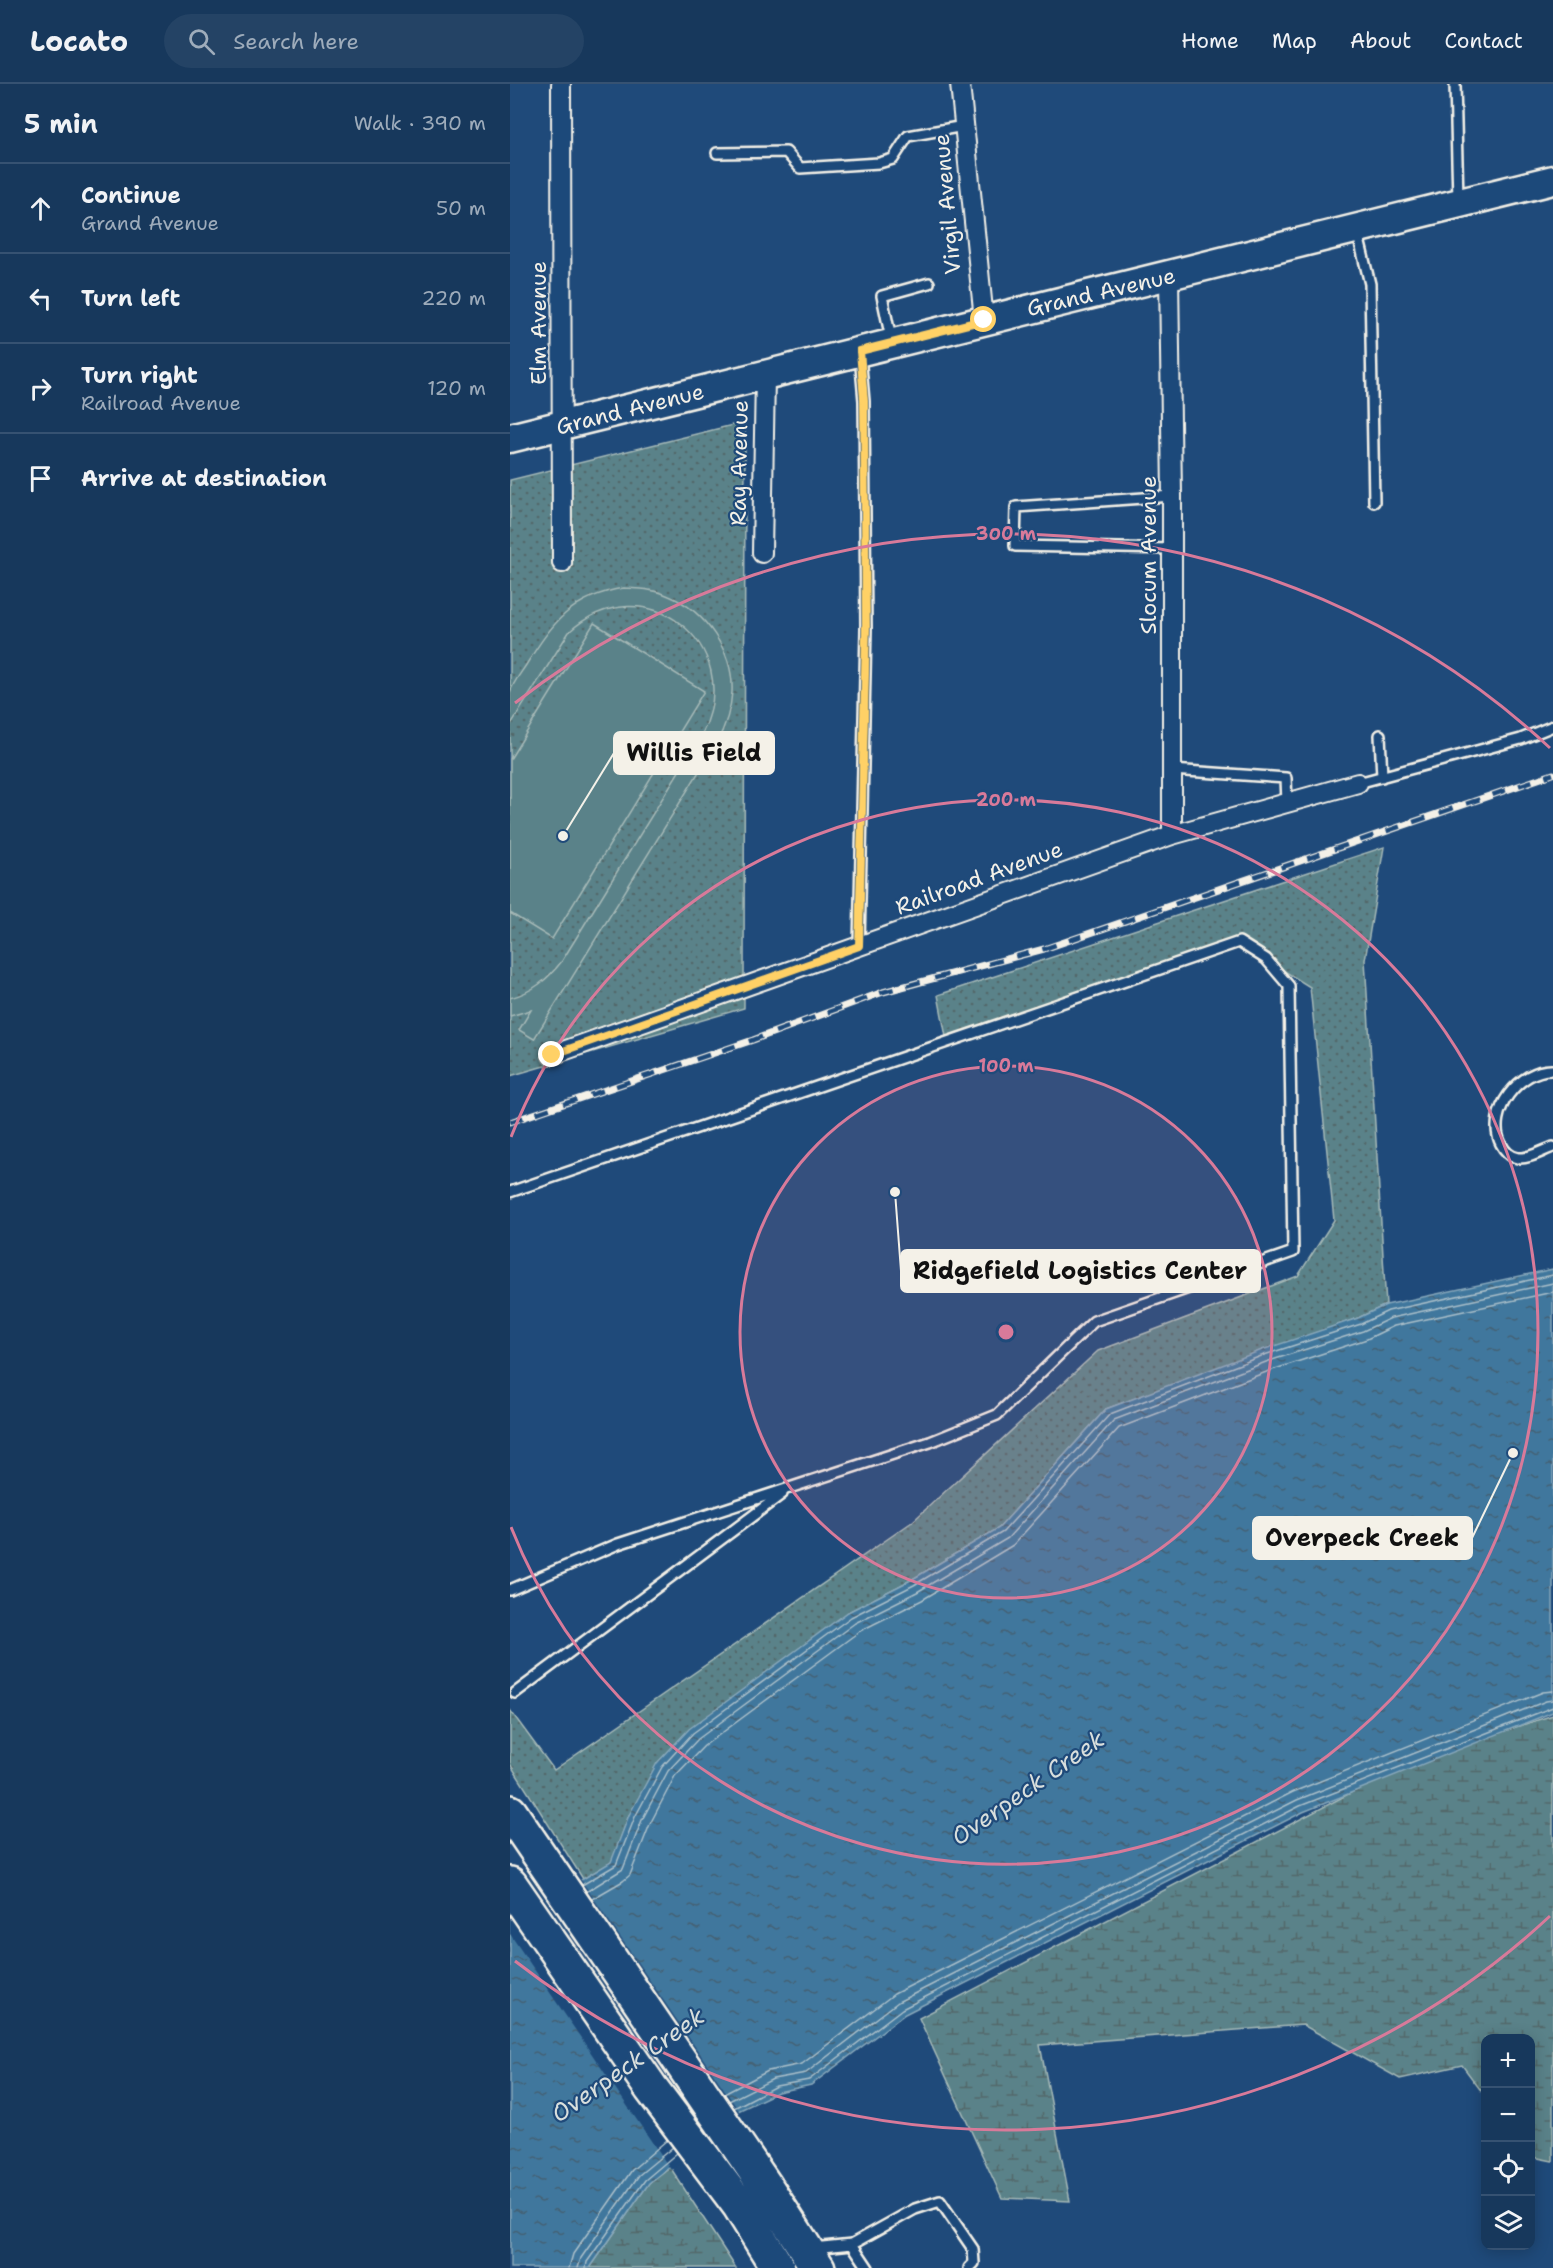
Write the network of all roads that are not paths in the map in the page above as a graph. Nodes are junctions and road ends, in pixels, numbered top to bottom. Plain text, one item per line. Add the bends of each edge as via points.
1 (561, 84) edge
2 (960, 84) edge
3 (1455, 84) edge
4 (964, 126) junction
5 (717, 153) dead end
6 (1553, 180) edge
7 (1458, 204) junction
8 (1357, 229) junction
9 (1169, 276) junction
10 (929, 283) dead end
11 (984, 320) junction
12 (892, 344) junction
13 (860, 351) junction
14 (765, 375) junction
15 (562, 425) junction
16 (510, 438) edge
17 (1172, 495) junction
18 (1374, 502) dead end
19 (1172, 549) junction
20 (762, 553) dead end
21 (562, 563) dead end
22 (1553, 726) edge
23 (1380, 735) dead end
24 (1172, 770) junction
25 (1382, 777) junction
26 (1358, 783) joint
27 (1287, 803) junction
28 (1172, 835) junction
29 (859, 946) junction
30 (552, 1055) dead end
31 (1553, 1070) edge
32 (1553, 1147) edge
33 (510, 1192) edge
34 (790, 1488) junction
35 (510, 1590) edge
36 (515, 1693) dead end
37 (510, 1812) edge
38 (510, 1884) edge
39 (732, 2210) junction
40 (852, 2244) junction
41 (813, 2258) edge
42 (757, 2268) edge
43 (778, 2268) edge
44 (868, 2268) edge
45 (969, 2268) edge

1 - 15 street, Elm Avenue
2 - 4 street, Virgil Avenue
3 - 7 lane
4 - 5 lane via 908,136 893,159 879,163 800,168 786,152
4 - 11 street, Virgil Avenue
6 - 7 main road, Grand Avenue
7 - 8 main road, Grand Avenue
8 - 9 main road, Grand Avenue
8 - 18 lane via 1370,284
9 - 11 main road, Grand Avenue
9 - 17 street, Slocum Avenue
10 - 12 lane via 882,296
11 - 12 main road, Grand Avenue
12 - 13 main road, Grand Avenue
13 - 14 main road, Grand Avenue
13 - 29 lane via 866,629
14 - 15 main road, Grand Avenue
14 - 20 street, Ray Avenue
15 - 16 main road, Grand Avenue
15 - 21 street, Elm Avenue
17 - 19 street, Slocum Avenue
17 - 19 lane via 1016,507 1015,546
19 - 24 street, Slocum Avenue
22 - 25 lane via 1521,739
23 - 25 lane
24 - 27 lane via 1286,778
24 - 28 street, Slocum Avenue
25 - 26 lane
26 - 27 street, Railroad Avenue
27 - 28 street, Railroad Avenue
28 - 29 street, Railroad Avenue
29 - 30 street, Railroad Avenue
31 - 32 lane via 1530,1076 1505,1096 1496,1134 1504,1150 1515,1158
33 - 34 lane via 1239,942 1266,959 1289,986 1293,1252 1094,1321 997,1415 930,1442
34 - 35 lane via 618,1544
34 - 36 lane
37 - 41 highway
38 - 39 highway
39 - 42 highway
39 - 43 highway
40 - 41 lane
40 - 44 lane
40 - 45 lane via 915,2209 940,2201 973,2249 974,2263

